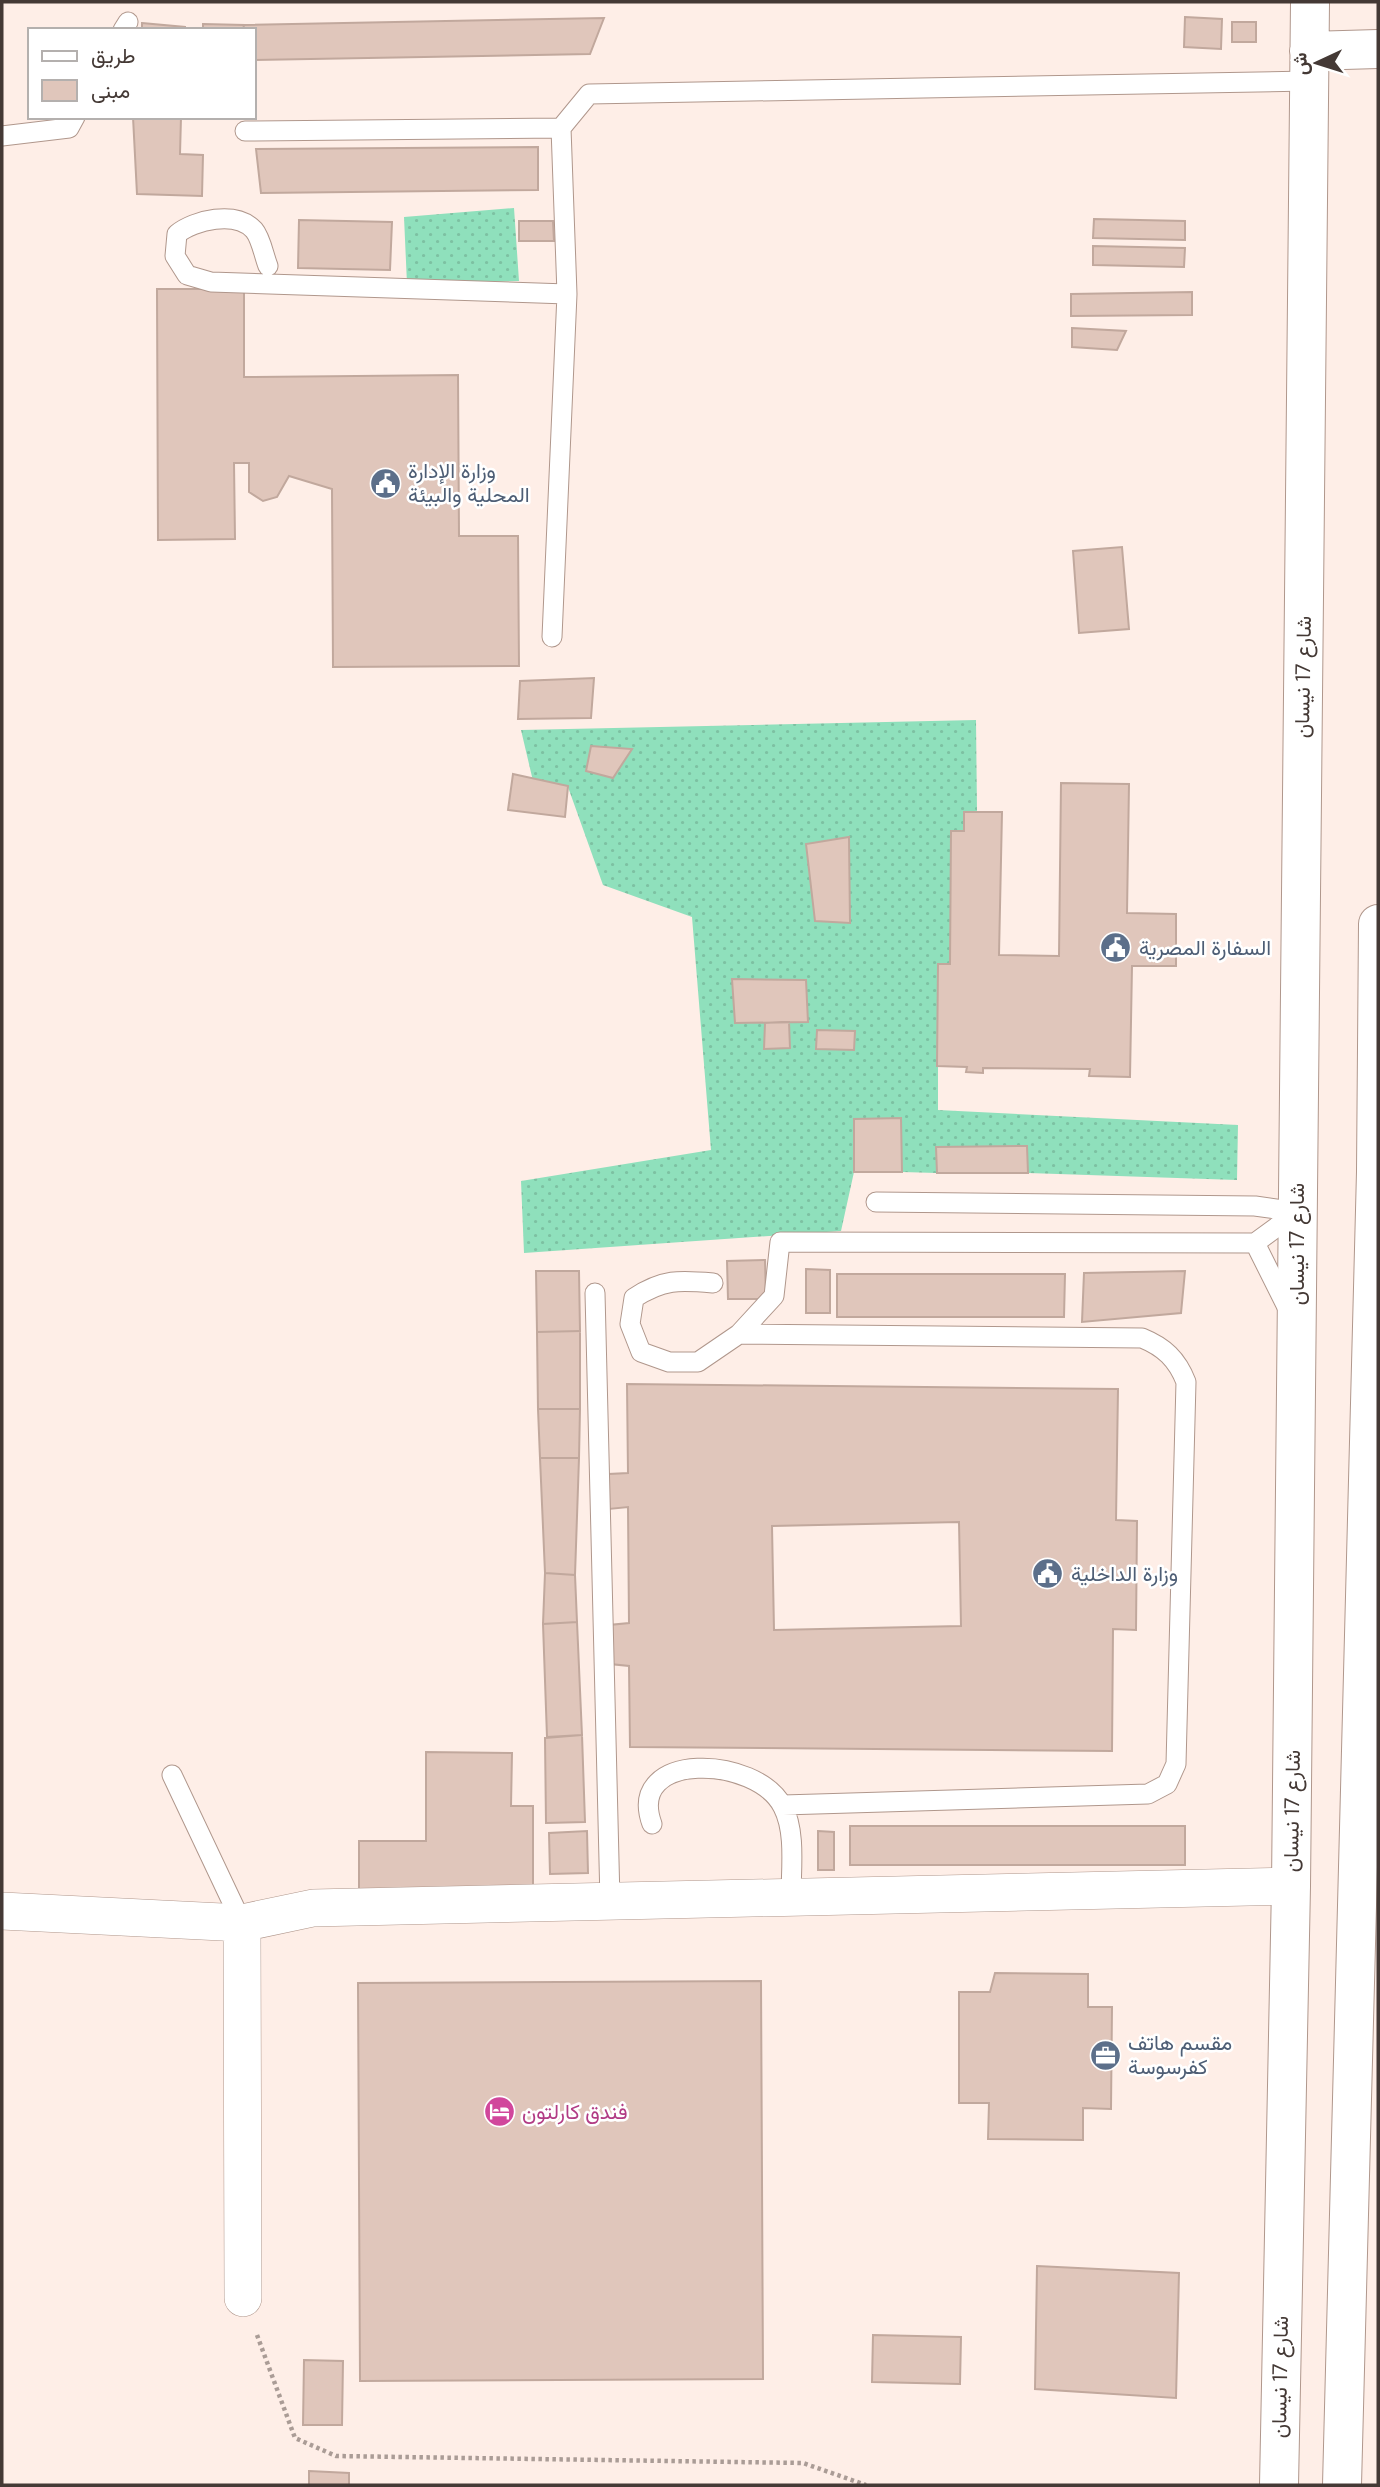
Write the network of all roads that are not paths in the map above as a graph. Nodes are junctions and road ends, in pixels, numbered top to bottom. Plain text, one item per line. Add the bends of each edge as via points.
1 (1310, 2) edge
2 (1378, 49) edge
3 (1309, 66) junction
4 (74, 119) edge
5 (561, 128) junction
6 (245, 131) dead end
7 (2, 136) edge
8 (268, 266) dead end
9 (567, 294) junction
10 (552, 637) dead end
11 (1378, 924) edge
12 (1378, 937) edge
13 (1377, 1171) edge
14 (876, 1202) dead end
15 (1297, 1212) junction
16 (1255, 1243) junction
17 (713, 1283) dead end
18 (595, 1293) dead end
19 (1296, 1326) junction
20 (739, 1335) junction
21 (172, 1775) dead end
22 (783, 1805) junction
23 (652, 1824) dead end
24 (1291, 1886) junction
25 (791, 1897) junction
26 (610, 1901) junction
27 (2, 1912) edge
28 (242, 1923) junction
29 (243, 2298) road end
30 (1279, 2356) junction
31 (1345, 2359) junction
32 (1253, 2485) edge
33 (1279, 2485) edge
34 (1342, 2485) edge
35 (1358, 2485) edge

1 - 3 main road, شارع 17 نيسان
2 - 3 main road
3 - 5 lane via 589,93
3 - 15 main road, شارع 17 نيسان
4 - 7 lane via 69,128
5 - 6 lane
5 - 9 lane
8 - 9 lane via 255,231 247,225 216,218 190,224 177,234 175,256 187,275 211,282
9 - 10 lane
11 - 12 main road
12 - 13 main road
13 - 31 main road
14 - 15 lane via 1255,1206
15 - 16 lane
15 - 19 main road, شارع 17 نيسان
16 - 19 lane
16 - 20 lane via 780,1242 774,1296
17 - 20 lane via 681,1280 656,1284 634,1298 630,1324 641,1352 668,1362 698,1362
18 - 26 lane
19 - 24 main road, شارع 17 نيسان
20 - 22 lane via 1142,1338 1170,1354 1186,1382 1176,1764 1167,1784 1148,1794
21 - 28 lane
22 - 23 lane via 746,1773 724,1768 673,1772 653,1787 648,1812
22 - 25 lane via 790,1829
24 - 25 street
24 - 30 main road, شارع 17 نيسان
25 - 26 street
26 - 28 street via 313,1908
27 - 28 street
28 - 29 street
30 - 32 main road via 1255,2428
30 - 33 main road, شارع 17 نيسان
31 - 34 main road
31 - 35 main road

